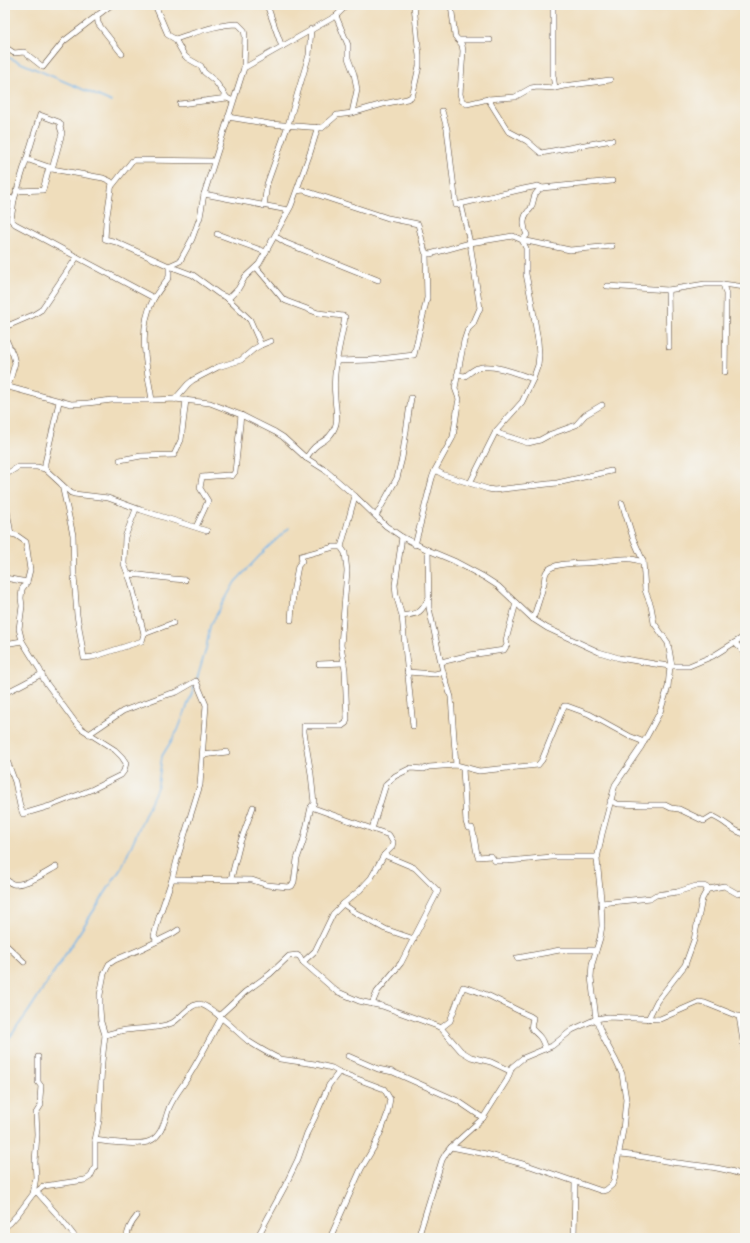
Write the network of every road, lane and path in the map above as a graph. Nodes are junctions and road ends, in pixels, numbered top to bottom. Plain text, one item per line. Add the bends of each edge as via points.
1 (111, 5) edge
2 (155, 5) edge
3 (267, 5) edge
4 (347, 5) edge
5 (414, 5) edge
6 (451, 5) edge
7 (553, 5) edge
8 (97, 15) junction
9 (336, 16) junction
10 (311, 29) junction
11 (175, 39) junction
12 (458, 40) junction
13 (490, 40) dead end
14 (5, 47) edge
15 (282, 47) junction
16 (122, 54) dead end
17 (244, 68) junction
18 (610, 80) dead end
19 (556, 88) junction
20 (227, 98) junction
21 (488, 99) junction
22 (233, 101) junction
23 (180, 104) dead end
24 (442, 110) dead end
25 (352, 114) junction
26 (228, 117) junction
27 (288, 125) junction
28 (318, 127) junction
29 (612, 140) dead end
30 (26, 159) junction
31 (214, 161) junction
32 (51, 168) junction
33 (612, 181) dead end
34 (112, 186) junction
35 (542, 188) junction
36 (16, 191) junction
37 (297, 191) junction
38 (204, 194) junction
39 (5, 200) edge
40 (14, 200) junction
41 (461, 204) junction
42 (264, 206) junction
43 (288, 210) junction
44 (217, 234) dead end
45 (275, 236) junction
46 (522, 240) junction
47 (470, 243) junction
48 (612, 246) dead end
49 (266, 252) junction
50 (426, 253) junction
51 (77, 257) junction
52 (169, 266) junction
53 (256, 267) junction
54 (378, 280) dead end
55 (723, 284) junction
56 (607, 286) dead end
57 (745, 287) edge
58 (668, 290) junction
59 (154, 298) junction
60 (228, 298) junction
61 (5, 327) edge
62 (5, 337) edge
63 (271, 342) dead end
64 (261, 345) junction
65 (669, 347) dead end
66 (337, 361) junction
67 (725, 372) dead end
68 (457, 376) junction
69 (533, 379) junction
70 (6, 386) edge
71 (412, 398) dead end
72 (176, 399) junction
73 (152, 400) junction
74 (186, 400) junction
75 (59, 402) junction
76 (602, 405) dead end
77 (241, 415) junction
78 (496, 431) junction
79 (306, 458) junction
80 (120, 460) dead end
81 (45, 469) junction
82 (435, 470) junction
83 (610, 471) dead end
84 (5, 474) edge
85 (470, 483) junction
86 (62, 485) junction
87 (355, 496) junction
88 (5, 500) edge
89 (622, 503) dead end
90 (136, 509) junction
91 (376, 516) junction
92 (196, 527) junction
93 (207, 531) dead end
94 (8, 534) edge
95 (402, 537) junction
96 (415, 545) junction
97 (341, 547) junction
98 (428, 550) junction
99 (643, 562) junction
100 (128, 574) junction
101 (5, 578) edge
102 (185, 580) dead end
103 (27, 582) junction
104 (428, 599) junction
105 (516, 603) junction
106 (402, 616) junction
107 (534, 619) junction
108 (291, 620) dead end
109 (173, 623) dead end
110 (144, 634) junction
111 (745, 636) edge
112 (22, 641) junction
113 (735, 643) junction
114 (5, 644) edge
115 (745, 658) edge
116 (441, 662) junction
117 (344, 663) junction
118 (319, 664) dead end
119 (671, 666) junction
120 (407, 672) junction
121 (443, 672) junction
122 (42, 674) junction
123 (5, 692) edge
124 (413, 726) dead end
125 (89, 734) junction
126 (644, 742) junction
127 (227, 752) dead end
128 (5, 755) edge
129 (203, 755) junction
130 (456, 765) junction
131 (463, 768) junction
132 (610, 801) junction
133 (253, 807) dead end
134 (311, 807) junction
135 (372, 828) junction
136 (745, 834) edge
137 (384, 855) junction
138 (598, 857) junction
139 (56, 866) dead end
140 (5, 879) edge
141 (172, 879) junction
142 (231, 880) junction
143 (708, 888) junction
144 (745, 892) edge
145 (601, 903) junction
146 (343, 904) junction
147 (178, 930) dead end
148 (414, 939) junction
149 (157, 941) junction
150 (5, 944) edge
151 (596, 950) junction
152 (517, 958) dead end
153 (24, 962) dead end
154 (303, 962) junction
155 (372, 1004) junction
156 (739, 1016) junction
157 (220, 1017) junction
158 (596, 1019) junction
159 (648, 1019) junction
160 (745, 1019) edge
161 (441, 1028) junction
162 (105, 1035) junction
163 (545, 1049) junction
164 (745, 1054) edge
165 (348, 1056) dead end
166 (38, 1057) dead end
167 (510, 1071) junction
168 (339, 1072) junction
169 (483, 1118) junction
170 (95, 1140) junction
171 (452, 1147) junction
172 (619, 1154) junction
173 (745, 1161) edge
174 (743, 1175) edge
175 (575, 1182) junction
176 (35, 1193) junction
177 (137, 1216) dead end
178 (5, 1227) edge
179 (76, 1238) edge
180 (128, 1238) edge
181 (257, 1238) edge
182 (330, 1238) edge
183 (418, 1238) edge
184 (574, 1238) edge

1 - 8 street
2 - 11 street via 168,35
3 - 15 street
4 - 9 street
5 - 25 street via 419,66 411,97
6 - 12 street via 455,36
7 - 19 street via 553,75
8 - 14 street via 64,41 42,67 24,52 14,53
8 - 16 street via 98,23
9 - 10 street
9 - 25 street via 348,45 348,58 357,90
10 - 15 street
10 - 27 street via 309,55
11 - 17 street via 238,24 245,36
11 - 20 street via 184,55 201,66
12 - 13 street
12 - 21 street via 463,51 460,94 462,101 467,104
15 - 17 street
17 - 22 street
18 - 19 street
19 - 21 street via 537,87 515,97
20 - 22 street
20 - 23 street
21 - 29 street via 508,131 527,141 541,153
22 - 26 street
24 - 41 street via 447,129 456,205
25 - 28 street via 337,115 322,128
26 - 27 street
26 - 31 street
27 - 28 street
27 - 42 street via 267,184
28 - 37 street
30 - 32 street
30 - 32 street via 40,115 61,125 62,133
30 - 36 street
31 - 34 street via 135,160
31 - 38 street
32 - 34 street via 103,178 110,181
32 - 36 street via 43,190
33 - 35 street
34 - 52 street via 105,239
35 - 41 street via 538,186
35 - 46 street via 537,191 531,208 526,213 524,224 527,235
36 - 40 street
37 - 43 street
37 - 50 street via 303,190 381,216 418,224
38 - 42 street
38 - 52 street via 192,239 180,261
39 - 40 street via 8,197
40 - 51 street via 11,220 15,224
41 - 47 street
42 - 43 street
43 - 45 street
44 - 49 street
45 - 49 street
45 - 54 street via 286,243
46 - 47 street via 514,236
46 - 48 street via 570,250
46 - 69 street via 526,248 526,274 538,341 538,365
47 - 50 street via 433,254
47 - 68 street via 480,308 468,329
49 - 53 street
50 - 66 street via 427,298 414,355
51 - 59 street
51 - 61 street via 41,310
52 - 59 street via 169,277
52 - 60 street via 193,275
53 - 60 street
53 - 66 street via 286,300 318,313 345,317
55 - 57 street
55 - 58 street
55 - 67 street via 726,294
56 - 58 street
58 - 65 street
59 - 73 street via 146,324 145,346
60 - 64 street via 250,320
62 - 70 street via 15,363
63 - 64 street
64 - 72 street via 241,360 218,367 193,380
66 - 79 street via 334,387 337,422 335,429
68 - 69 street via 465,376 484,367 502,368
68 - 82 street via 455,388 459,399 452,437
69 - 78 street via 522,402
70 - 75 street
71 - 91 street via 397,478
72 - 73 street
72 - 74 street
73 - 75 street via 71,404
74 - 77 street via 210,403
74 - 80 street via 180,440 174,455 141,456
75 - 81 street
76 - 78 street via 585,415 576,425 528,443
77 - 79 street via 279,434
77 - 92 street via 235,472 232,476 229,474 202,477 200,488 208,502
78 - 85 street
79 - 87 street via 325,470
81 - 84 street via 18,467
81 - 86 street
82 - 85 street
82 - 96 street
83 - 85 street via 557,483 494,490
86 - 90 street via 74,494 108,498
86 - 110 street via 73,534 77,615 84,658 142,641
87 - 91 street
87 - 97 street
88 - 94 street
89 - 99 street
90 - 92 street
90 - 100 street via 125,537 124,564
91 - 95 street
92 - 93 street
94 - 103 street via 16,535 26,542 30,566
95 - 96 street
95 - 106 street via 395,584
96 - 98 street
97 - 108 street via 301,556 302,561 298,566 294,586
97 - 117 street via 345,553 347,575 341,640
98 - 104 street
98 - 105 street via 484,577
99 - 107 street via 627,559 583,562 550,568 545,573
99 - 119 street via 645,590 654,623 668,643
100 - 102 street
100 - 110 street
101 - 103 street
103 - 112 street via 22,589 21,598 19,629
104 - 106 street via 419,612
104 - 116 street
105 - 107 street
105 - 116 street via 504,650
106 - 120 street
107 - 119 street via 547,628 599,652 619,658
109 - 110 street
111 - 113 street
112 - 114 street
112 - 122 street
113 - 115 street
113 - 119 street via 689,666
116 - 121 street
117 - 118 street
117 - 134 street via 346,723 342,726 304,726 314,803
119 - 126 street via 665,699
120 - 121 street
120 - 124 street
121 - 130 street via 451,697
122 - 123 street
122 - 125 street via 75,722
125 - 128 street via 118,753 126,764 124,771 93,789 31,812 23,814
125 - 129 street via 122,711 177,692 196,681 206,705
126 - 131 street via 589,714 564,706 538,766 480,771
126 - 132 street via 615,785
127 - 129 street
129 - 141 street via 200,788
130 - 131 street
130 - 135 street via 411,768 392,778 386,784
131 - 138 street via 466,822 468,828 472,829 478,857 491,856 495,862 552,857
132 - 136 street via 618,804 665,804 704,820 712,816
132 - 138 street
133 - 142 street via 240,843
134 - 135 street
134 - 142 street via 292,886 267,885 252,880
135 - 137 street via 392,838 392,847
137 - 146 street via 371,878
137 - 148 street via 415,868 438,891
138 - 145 street
139 - 140 street via 20,884 12,884
141 - 142 street
141 - 149 street via 154,936
143 - 144 street via 724,886 738,894
143 - 145 street via 695,886 651,898
143 - 159 street via 702,899 694,940 685,965 657,1001
145 - 151 street via 602,926
146 - 148 street via 385,929
146 - 154 street via 333,914 315,951
147 - 149 street
148 - 155 street via 401,963 377,992
149 - 162 street via 115,960 106,969 100,995 101,1022
150 - 153 street
151 - 152 street via 560,950
151 - 158 street via 591,971
154 - 155 street via 336,991
154 - 157 street via 297,955 289,956 245,992
155 - 161 street
156 - 159 street via 699,1002 664,1018
156 - 160 street
156 - 164 street
157 - 162 street via 198,1004 170,1024
157 - 168 street via 268,1054 280,1059 326,1066
157 - 170 street via 153,1140 145,1143
158 - 159 street
158 - 163 street via 572,1030
158 - 172 street via 624,1081 626,1099
161 - 163 street via 450,1020 463,987 486,994 533,1018 532,1030 540,1037
161 - 167 street via 461,1051
162 - 170 street via 99,1121
163 - 167 street via 523,1058
165 - 169 street via 393,1072 458,1101
166 - 176 street via 41,1104 36,1113
167 - 169 street
168 - 181 street via 329,1085 285,1186
168 - 182 street via 384,1089 390,1099 377,1141 361,1169
169 - 171 street
170 - 176 street via 95,1167 90,1177 44,1186
171 - 175 street via 530,1166
171 - 183 street via 442,1160
172 - 174 street via 703,1166
172 - 175 street via 614,1180 606,1190 596,1190
173 - 174 street
175 - 184 street
176 - 178 street
176 - 179 street
177 - 180 street via 128,1232

